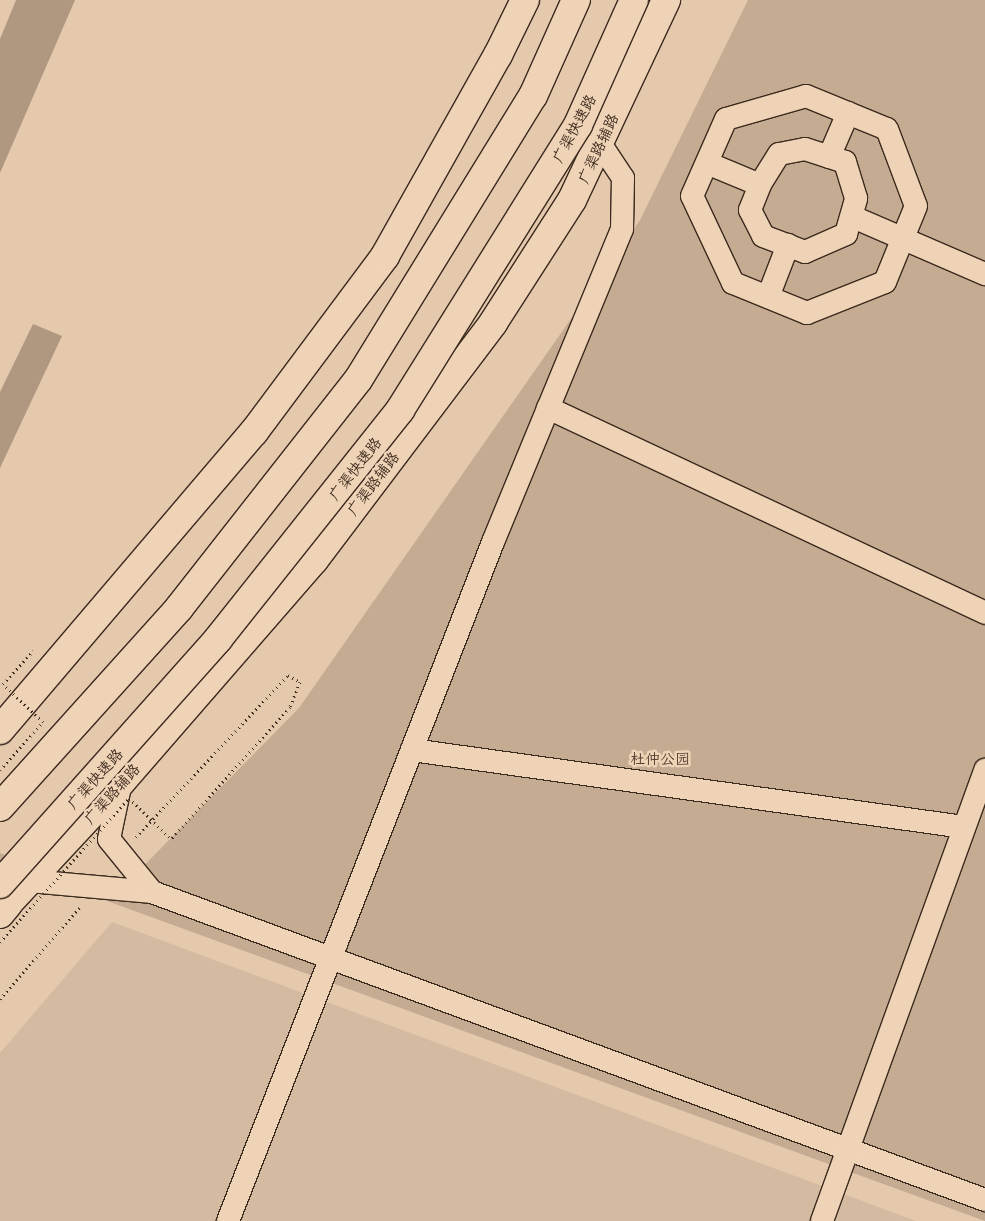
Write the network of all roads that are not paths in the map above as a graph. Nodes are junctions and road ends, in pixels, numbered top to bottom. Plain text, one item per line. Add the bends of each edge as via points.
1 (525, 0) edge
2 (576, 0) edge
3 (634, 0) edge
4 (666, 0) edge
5 (848, 113) junction
6 (599, 142) junction
7 (829, 157) junction
8 (707, 163) junction
9 (760, 185) junction
10 (853, 217) junction
11 (903, 240) junction
12 (788, 245) junction
13 (985, 274) edge
14 (768, 297) junction
15 (548, 408) junction
16 (985, 613) edge
17 (0, 730) edge
18 (412, 750) junction
19 (985, 770) edge
20 (120, 782) junction
21 (0, 808) edge
22 (964, 826) junction
23 (34, 879) junction
24 (152, 892) junction
25 (2, 899) edge
26 (330, 961) junction
27 (849, 1150) junction
28 (985, 1200) edge
29 (228, 1221) edge
30 (822, 1221) edge

1 - 17 main road via 498,55 385,256 254,432
2 - 21 main road via 534,96 358,380 179,608
3 - 25 main road, 广渠快速路, bridge via 578,125 400,410 218,639
4 - 6 main road, 广渠路辅路
5 - 7 lane
5 - 8 lane via 806,96 726,119
5 - 11 lane via 887,129 916,206
6 - 15 lane via 623,178 622,229
6 - 20 main road, 广渠路辅路 via 572,200 493,323 314,560
7 - 9 lane via 805,149 779,154
7 - 10 lane via 845,162 856,198
8 - 9 lane
8 - 14 lane via 692,196 734,284
9 - 12 lane via 750,210 763,236
10 - 11 lane
10 - 12 lane via 846,234 805,252
11 - 13 lane
11 - 14 lane via 885,282 807,313
12 - 14 lane
15 - 16 lane
15 - 18 lane
18 - 22 lane
18 - 26 lane
19 - 22 lane
20 - 23 main road, 广渠路辅路
20 - 24 lane via 109,839
22 - 27 lane
23 - 24 lane
23 - 25 main road, 广渠路辅路
24 - 26 lane
26 - 27 lane
26 - 29 lane
27 - 28 lane
27 - 30 lane

